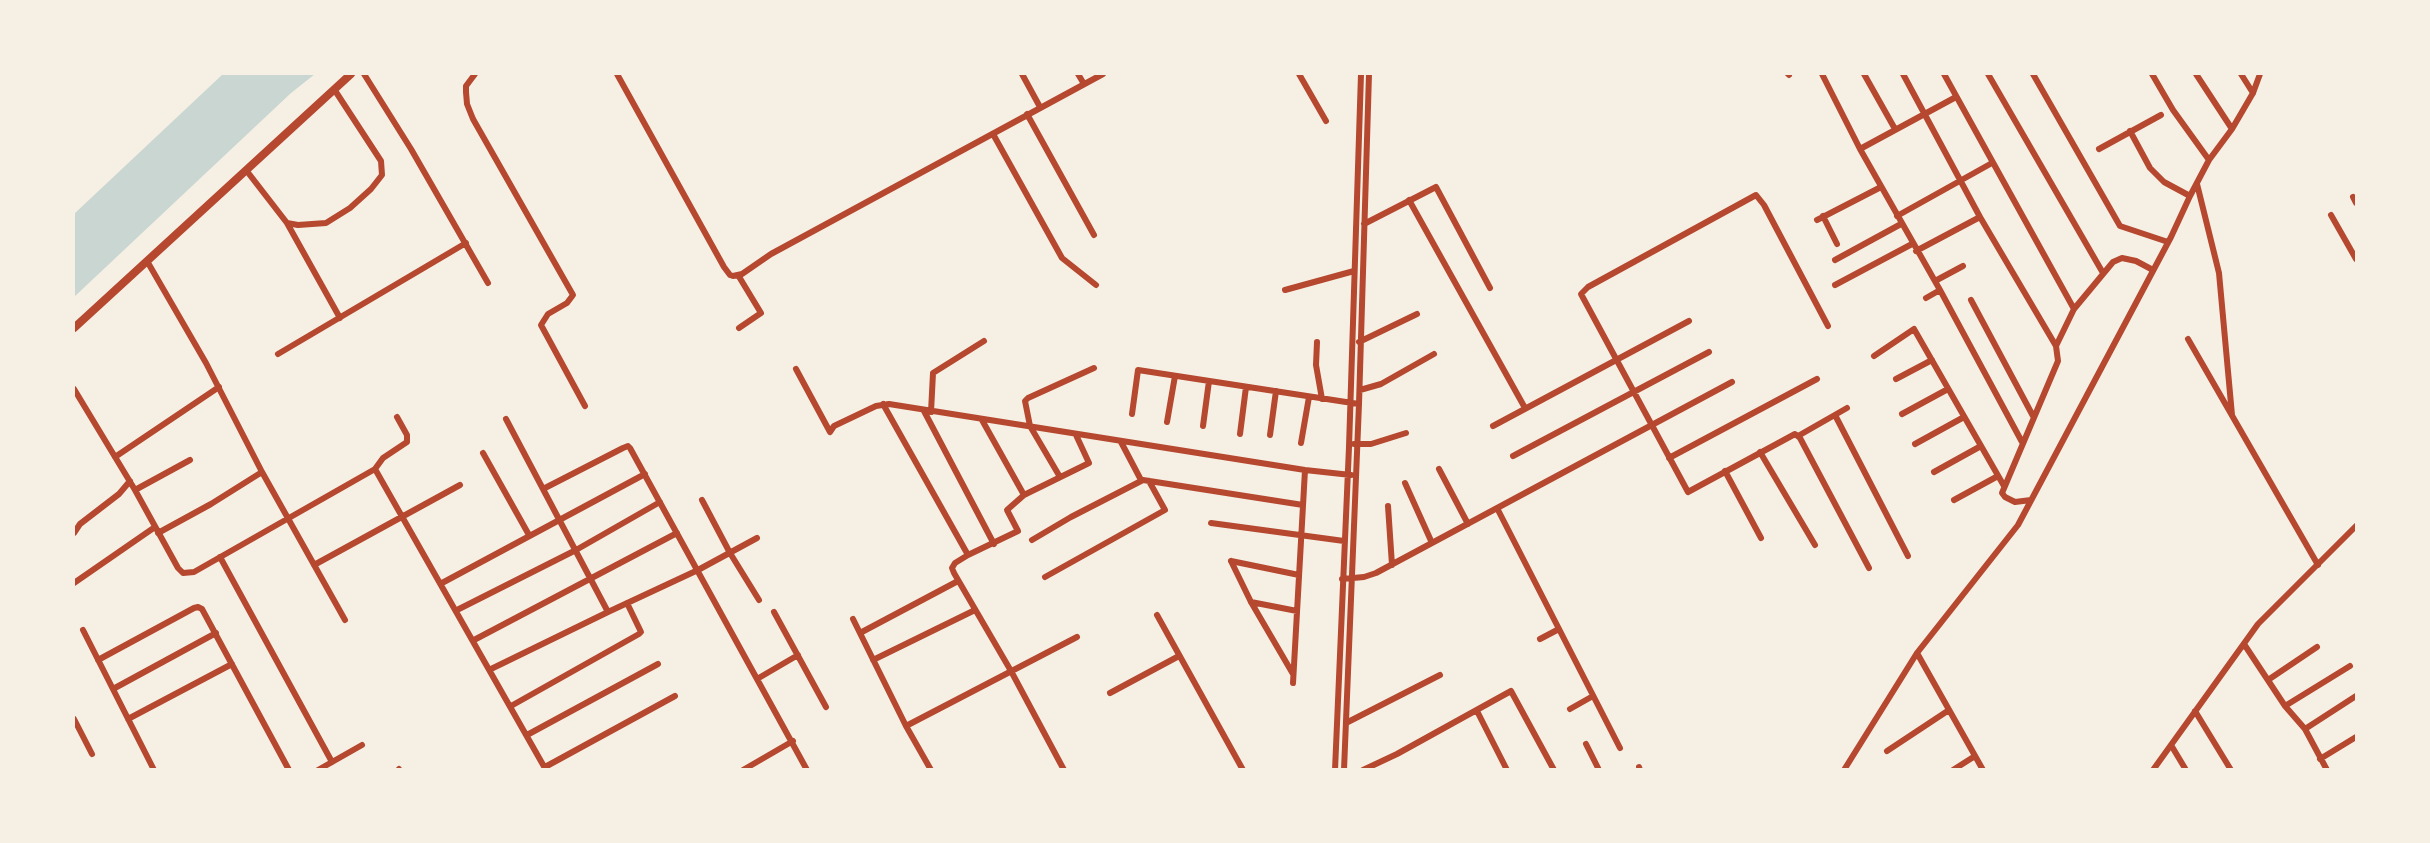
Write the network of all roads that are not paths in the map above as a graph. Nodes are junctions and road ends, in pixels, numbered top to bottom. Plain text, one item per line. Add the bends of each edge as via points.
1 (351, 74) edge
2 (364, 74) edge
3 (475, 74) edge
4 (617, 74) edge
5 (1022, 74) edge
6 (1078, 74) edge
7 (1103, 74) edge
8 (1299, 74) edge
9 (1361, 74) edge
10 (1369, 74) edge
11 (1822, 74) edge
12 (1864, 74) edge
13 (1903, 74) edge
14 (1944, 74) edge
15 (1988, 74) edge
16 (2033, 74) edge
17 (2152, 74) edge
18 (2196, 74) edge
19 (2241, 74) edge
20 (2260, 74) edge
21 (1084, 84) junction
22 (334, 89) junction
23 (2253, 93) junction
24 (1956, 97) junction
25 (1040, 107) junction
26 (1027, 114) junction
27 (1923, 114) junction
28 (2161, 115) dead end
29 (1326, 121) dead end
30 (1358, 127) junction
31 (1368, 127) junction
32 (1895, 129) junction
33 (2232, 129) junction
34 (2130, 131) junction
35 (993, 134) junction
36 (1860, 149) junction
37 (2099, 149) dead end
38 (2209, 160) junction
39 (1992, 163) junction
40 (246, 170) junction
41 (1959, 180) junction
42 (2197, 183) junction
43 (1881, 187) junction
44 (2190, 196) junction
45 (1409, 200) junction
46 (1356, 212) junction
47 (1365, 213) junction
48 (2331, 215) dead end
49 (1897, 216) junction
50 (1980, 217) junction
51 (287, 223) junction
52 (1901, 224) junction
53 (1364, 225) junction
54 (1094, 235) dead end
55 (2168, 242) junction
56 (466, 243) junction
57 (1838, 244) dead end
58 (1914, 247) junction
59 (2357, 259) edge
60 (1835, 260) dead end
61 (146, 261) junction
62 (1963, 266) dead end
63 (2153, 270) junction
64 (2103, 273) junction
65 (738, 275) junction
66 (1353, 275) junction
67 (1363, 278) junction
68 (1935, 281) junction
69 (488, 283) dead end
70 (1096, 285) dead end
71 (1835, 285) dead end
72 (1490, 288) dead end
73 (1284, 290) dead end
74 (1940, 290) junction
75 (1926, 298) dead end
76 (1971, 300) dead end
77 (2074, 309) junction
78 (1417, 314) dead end
79 (340, 317) junction
80 (1689, 321) dead end
81 (1828, 326) dead end
82 (74, 328) edge
83 (738, 328) dead end
84 (2188, 339) dead end
85 (984, 341) dead end
86 (1361, 341) junction
87 (1317, 342) dead end
88 (1351, 345) junction
89 (2056, 346) junction
90 (1709, 352) dead end
91 (278, 354) dead end
92 (1434, 354) dead end
93 (1874, 356) dead end
94 (1616, 360) junction
95 (1932, 360) junction
96 (1094, 368) dead end
97 (796, 369) dead end
98 (1175, 376) junction
99 (1817, 379) dead end
100 (1896, 379) dead end
101 (1209, 381) junction
102 (1732, 382) dead end
103 (219, 387) junction
104 (1246, 387) junction
105 (74, 389) edge
106 (1948, 389) junction
107 (1360, 390) junction
108 (1276, 391) junction
109 (1634, 392) junction
110 (1309, 397) junction
111 (1322, 399) junction
112 (1349, 403) junction
113 (883, 404) junction
114 (1359, 404) junction
115 (585, 406) dead end
116 (1525, 408) junction
117 (1847, 408) dead end
118 (927, 411) junction
119 (1132, 414) dead end
120 (1902, 414) dead end
121 (1835, 415) junction
122 (2033, 416) junction
123 (397, 417) dead end
124 (1964, 417) junction
125 (2232, 417) junction
126 (506, 419) dead end
127 (982, 419) junction
128 (1167, 422) dead end
129 (1651, 425) junction
130 (1030, 426) junction
131 (1203, 426) dead end
132 (1493, 426) dead end
133 (1406, 433) dead end
134 (1240, 434) dead end
135 (1076, 435) junction
136 (1270, 435) dead end
137 (1798, 436) junction
138 (1121, 442) junction
139 (2022, 442) junction
140 (1301, 443) dead end
141 (1349, 443) junction
142 (1358, 444) junction
143 (1915, 444) dead end
144 (1981, 446) junction
145 (1760, 452) junction
146 (483, 453) dead end
147 (1513, 456) dead end
148 (115, 457) junction
149 (1670, 458) junction
150 (190, 460) dead end
151 (375, 469) junction
152 (1439, 469) dead end
153 (1305, 470) junction
154 (1725, 471) junction
155 (262, 472) junction
156 (1934, 472) dead end
157 (645, 474) junction
158 (1348, 474) junction
159 (1356, 475) junction
160 (1998, 476) junction
161 (1060, 477) junction
162 (1141, 480) junction
163 (130, 481) junction
164 (1149, 481) junction
165 (1405, 483) dead end
166 (460, 485) dead end
167 (2004, 486) junction
168 (543, 489) junction
169 (135, 490) junction
170 (1024, 495) junction
171 (702, 500) dead end
172 (1954, 500) dead end
173 (2031, 500) junction
174 (660, 502) junction
175 (1303, 505) junction
176 (1388, 506) dead end
177 (1497, 508) junction
178 (404, 516) junction
179 (288, 517) junction
180 (559, 519) junction
181 (1211, 523) dead end
182 (1468, 524) junction
183 (2357, 526) edge
184 (156, 530) junction
185 (74, 533) edge
186 (677, 533) junction
187 (529, 535) junction
188 (1301, 535) junction
189 (757, 538) dead end
190 (1761, 538) dead end
191 (1032, 540) dead end
192 (1344, 541) junction
193 (1432, 543) junction
194 (994, 544) junction
195 (1815, 545) dead end
196 (576, 550) junction
197 (730, 553) junction
198 (968, 555) junction
199 (1908, 556) dead end
200 (220, 557) junction
201 (314, 565) junction
202 (1392, 565) junction
203 (2318, 565) junction
204 (1869, 568) dead end
205 (698, 570) junction
206 (1299, 575) junction
207 (1045, 577) dead end
208 (1342, 579) junction
209 (1352, 579) junction
210 (592, 580) junction
211 (958, 581) junction
212 (74, 583) edge
213 (442, 583) junction
214 (760, 600) dead end
215 (1251, 602) junction
216 (626, 603) junction
217 (457, 610) junction
218 (975, 610) junction
219 (1297, 611) junction
220 (608, 612) junction
221 (774, 612) dead end
222 (1157, 615) dead end
223 (853, 619) dead end
224 (345, 621) dead end
225 (1559, 629) junction
226 (82, 630) dead end
227 (860, 633) junction
228 (216, 634) junction
229 (1077, 637) dead end
230 (1540, 639) dead end
231 (474, 640) junction
232 (1340, 644) junction
233 (1349, 644) junction
234 (2244, 644) junction
235 (2317, 647) dead end
236 (1917, 653) junction
237 (798, 655) junction
238 (1179, 656) junction
239 (98, 660) junction
240 (873, 660) junction
241 (232, 664) junction
242 (658, 664) dead end
243 (2350, 666) dead end
244 (491, 669) junction
245 (1011, 671) junction
246 (1440, 675) dead end
247 (757, 679) junction
248 (2268, 680) junction
249 (113, 689) junction
250 (1110, 693) dead end
251 (675, 696) dead end
252 (1593, 696) junction
253 (2357, 696) edge
254 (511, 706) junction
255 (2285, 706) junction
256 (826, 707) dead end
257 (1570, 709) dead end
258 (1949, 710) junction
259 (1476, 711) junction
260 (2196, 711) junction
261 (1337, 716) junction
262 (74, 719) edge
263 (128, 719) junction
264 (1347, 719) junction
265 (906, 726) junction
266 (2305, 729) junction
267 (527, 735) junction
268 (2357, 737) edge
269 (793, 741) junction
270 (1586, 744) dead end
271 (362, 745) dead end
272 (2171, 745) junction
273 (1620, 748) dead end
274 (1887, 751) dead end
275 (92, 754) dead end
276 (1975, 756) junction
277 (2320, 760) junction
278 (332, 762) junction
279 (546, 768) edge
280 (154, 769) edge
281 (289, 769) edge
282 (318, 769) edge
283 (743, 769) edge
284 (807, 769) edge
285 (931, 769) edge
286 (1063, 769) edge
287 (1243, 769) edge
288 (1333, 769) edge
289 (1344, 769) edge
290 (1363, 769) edge
291 (1507, 769) edge
292 (1554, 769) edge
293 (1599, 769) edge
294 (1844, 769) edge
295 (1953, 769) edge
296 (1983, 769) edge
297 (2153, 769) edge
298 (2186, 769) edge
299 (2231, 769) edge
300 (2327, 769) edge

1 - 22 street
2 - 56 street
3 - 115 street via 466,92 473,119 573,295 541,325
4 - 65 street via 724,267 730,275
5 - 25 street
6 - 21 street
7 - 21 street
8 - 29 street
9 - 30 street
10 - 31 street
11 - 36 street
12 - 32 street
13 - 27 street
14 - 24 street
15 - 64 street
16 - 55 street via 2119,226
17 - 38 street
18 - 33 street
19 - 23 street
20 - 23 street
21 - 25 street
22 - 40 street
22 - 51 street via 377,154 382,175 350,208 326,223
23 - 33 street
24 - 27 street
24 - 39 street
25 - 26 street
26 - 35 street
26 - 54 street
27 - 32 street
27 - 41 street
28 - 34 street
30 - 31 street
30 - 46 street
31 - 47 street
32 - 36 street
33 - 38 street
34 - 37 street
34 - 44 street via 2150,168
35 - 65 street
35 - 70 street via 1062,258
36 - 43 street
38 - 42 street
39 - 41 street
39 - 77 street
40 - 51 street
40 - 61 street
41 - 49 street
41 - 50 street
42 - 44 street
42 - 125 street via 2219,272
43 - 49 street
43 - 57 street via 1820,218
44 - 55 street
45 - 53 street
45 - 72 street via 1437,189
45 - 116 street
46 - 47 street
46 - 66 street
47 - 53 street
48 - 59 street
49 - 52 street
50 - 58 street
50 - 89 street
51 - 79 street
52 - 58 street
52 - 60 street
53 - 67 street
55 - 63 street
56 - 69 street
56 - 79 street
58 - 68 street
58 - 71 street
61 - 82 street
61 - 103 street
62 - 68 street
63 - 64 street via 2122,258
63 - 173 street
64 - 77 street
65 - 83 street via 761,313
66 - 67 street
66 - 73 street
66 - 88 street
67 - 86 street
68 - 74 street
74 - 75 street
74 - 139 street
76 - 122 street
77 - 89 street
78 - 86 street
79 - 91 street
80 - 94 street
81 - 94 street via 1756,195 1583,291 1581,297
84 - 125 street
85 - 118 street via 933,373
86 - 88 street
86 - 107 street
87 - 111 street
88 - 112 street
89 - 122 street via 2058,361
90 - 109 street
92 - 107 street via 1381,384
93 - 95 street via 1914,329
94 - 109 street
94 - 116 street
95 - 100 street
95 - 106 street
96 - 130 street via 1028,398 1024,407
97 - 113 street via 830,432
98 - 101 street
98 - 119 street via 1138,370
98 - 128 street
99 - 149 street
101 - 104 street
101 - 131 street
102 - 129 street
103 - 148 street
103 - 155 street
104 - 108 street
104 - 134 street
105 - 148 street
106 - 120 street
106 - 124 street
107 - 114 street
108 - 110 street
108 - 136 street
109 - 129 street
109 - 147 street
110 - 111 street
110 - 140 street
111 - 112 street
112 - 114 street
112 - 141 street
113 - 118 street
113 - 198 street
114 - 142 street
116 - 132 street
117 - 121 street
118 - 127 street
118 - 194 street
121 - 137 street
121 - 199 street
122 - 139 street
123 - 151 street via 407,442
124 - 143 street
124 - 144 street
125 - 203 street
126 - 168 street
127 - 130 street
127 - 170 street
129 - 149 street
129 - 177 street
130 - 135 street
130 - 161 street
133 - 142 street
135 - 138 street
135 - 161 street via 1089,463
137 - 145 street via 1791,435
137 - 204 street
138 - 153 street
138 - 162 street
139 - 167 street
141 - 142 street
141 - 158 street
142 - 159 street
144 - 156 street
144 - 160 street
145 - 154 street
145 - 195 street
146 - 187 street
148 - 163 street
149 - 154 street via 1688,492
150 - 169 street
151 - 178 street
151 - 179 street
152 - 182 street
153 - 158 street
153 - 175 street
154 - 190 street
155 - 179 street
155 - 184 street via 211,504
157 - 168 street via 628,446
157 - 174 street
157 - 180 street
158 - 159 street
158 - 192 street
159 - 209 street
160 - 167 street
160 - 172 street
161 - 170 street
162 - 164 street
162 - 191 street
163 - 169 street
163 - 185 street
164 - 175 street
164 - 207 street via 1165,510
165 - 193 street
166 - 178 street
167 - 173 street via 2005,497 2015,502
168 - 180 street
169 - 184 street
170 - 194 street via 1007,511 1018,531
171 - 197 street
173 - 236 street via 2018,525
174 - 186 street
174 - 196 street
175 - 188 street
176 - 202 street
177 - 182 street
177 - 225 street
178 - 201 street
178 - 213 street
179 - 200 street
179 - 201 street
180 - 187 street
180 - 196 street
181 - 188 street
182 - 193 street
183 - 203 street
184 - 200 street via 183,573
184 - 212 street
186 - 205 street
186 - 210 street
187 - 213 street
188 - 192 street
188 - 206 street
189 - 197 street
192 - 208 street
193 - 202 street
194 - 198 street
196 - 210 street
196 - 217 street
197 - 205 street
197 - 214 street
198 - 211 street via 952,568
200 - 278 street
201 - 224 street
202 - 209 street
203 - 234 street
205 - 216 street
205 - 247 street
206 - 215 street via 1231,561
206 - 219 street
208 - 209 street
208 - 232 street
209 - 233 street
210 - 220 street
210 - 231 street
211 - 218 street
211 - 227 street
213 - 217 street
215 - 219 street
215 - 219 street via 1294,679
216 - 220 street
216 - 254 street via 639,634
217 - 231 street
218 - 240 street
218 - 245 street
220 - 244 street
221 - 237 street
222 - 238 street
223 - 227 street
225 - 230 street
225 - 252 street
226 - 239 street
227 - 240 street
228 - 239 street via 198,607
228 - 241 street
228 - 249 street
229 - 245 street
231 - 244 street
232 - 233 street
232 - 261 street
233 - 264 street
234 - 248 street
234 - 260 street
235 - 248 street
236 - 258 street
236 - 294 street
237 - 247 street
237 - 256 street
238 - 250 street
238 - 287 street
239 - 249 street
240 - 265 street
241 - 263 street
241 - 281 street
242 - 267 street
243 - 255 street
244 - 254 street
245 - 265 street
245 - 286 street
246 - 264 street
247 - 269 street
248 - 255 street
249 - 263 street
251 - 279 street
252 - 257 street
252 - 273 street
253 - 266 street
254 - 267 street
255 - 266 street
258 - 274 street
258 - 276 street
259 - 290 street
259 - 291 street
259 - 292 street via 1511,691
260 - 272 street
260 - 299 street
261 - 264 street
261 - 288 street
262 - 275 street
263 - 280 street
264 - 289 street
265 - 285 street
266 - 277 street
267 - 279 street
268 - 277 street
269 - 283 street
269 - 284 street
270 - 293 street
271 - 278 street
272 - 297 street
272 - 298 street
276 - 295 street
276 - 296 street
277 - 300 street
278 - 282 street

